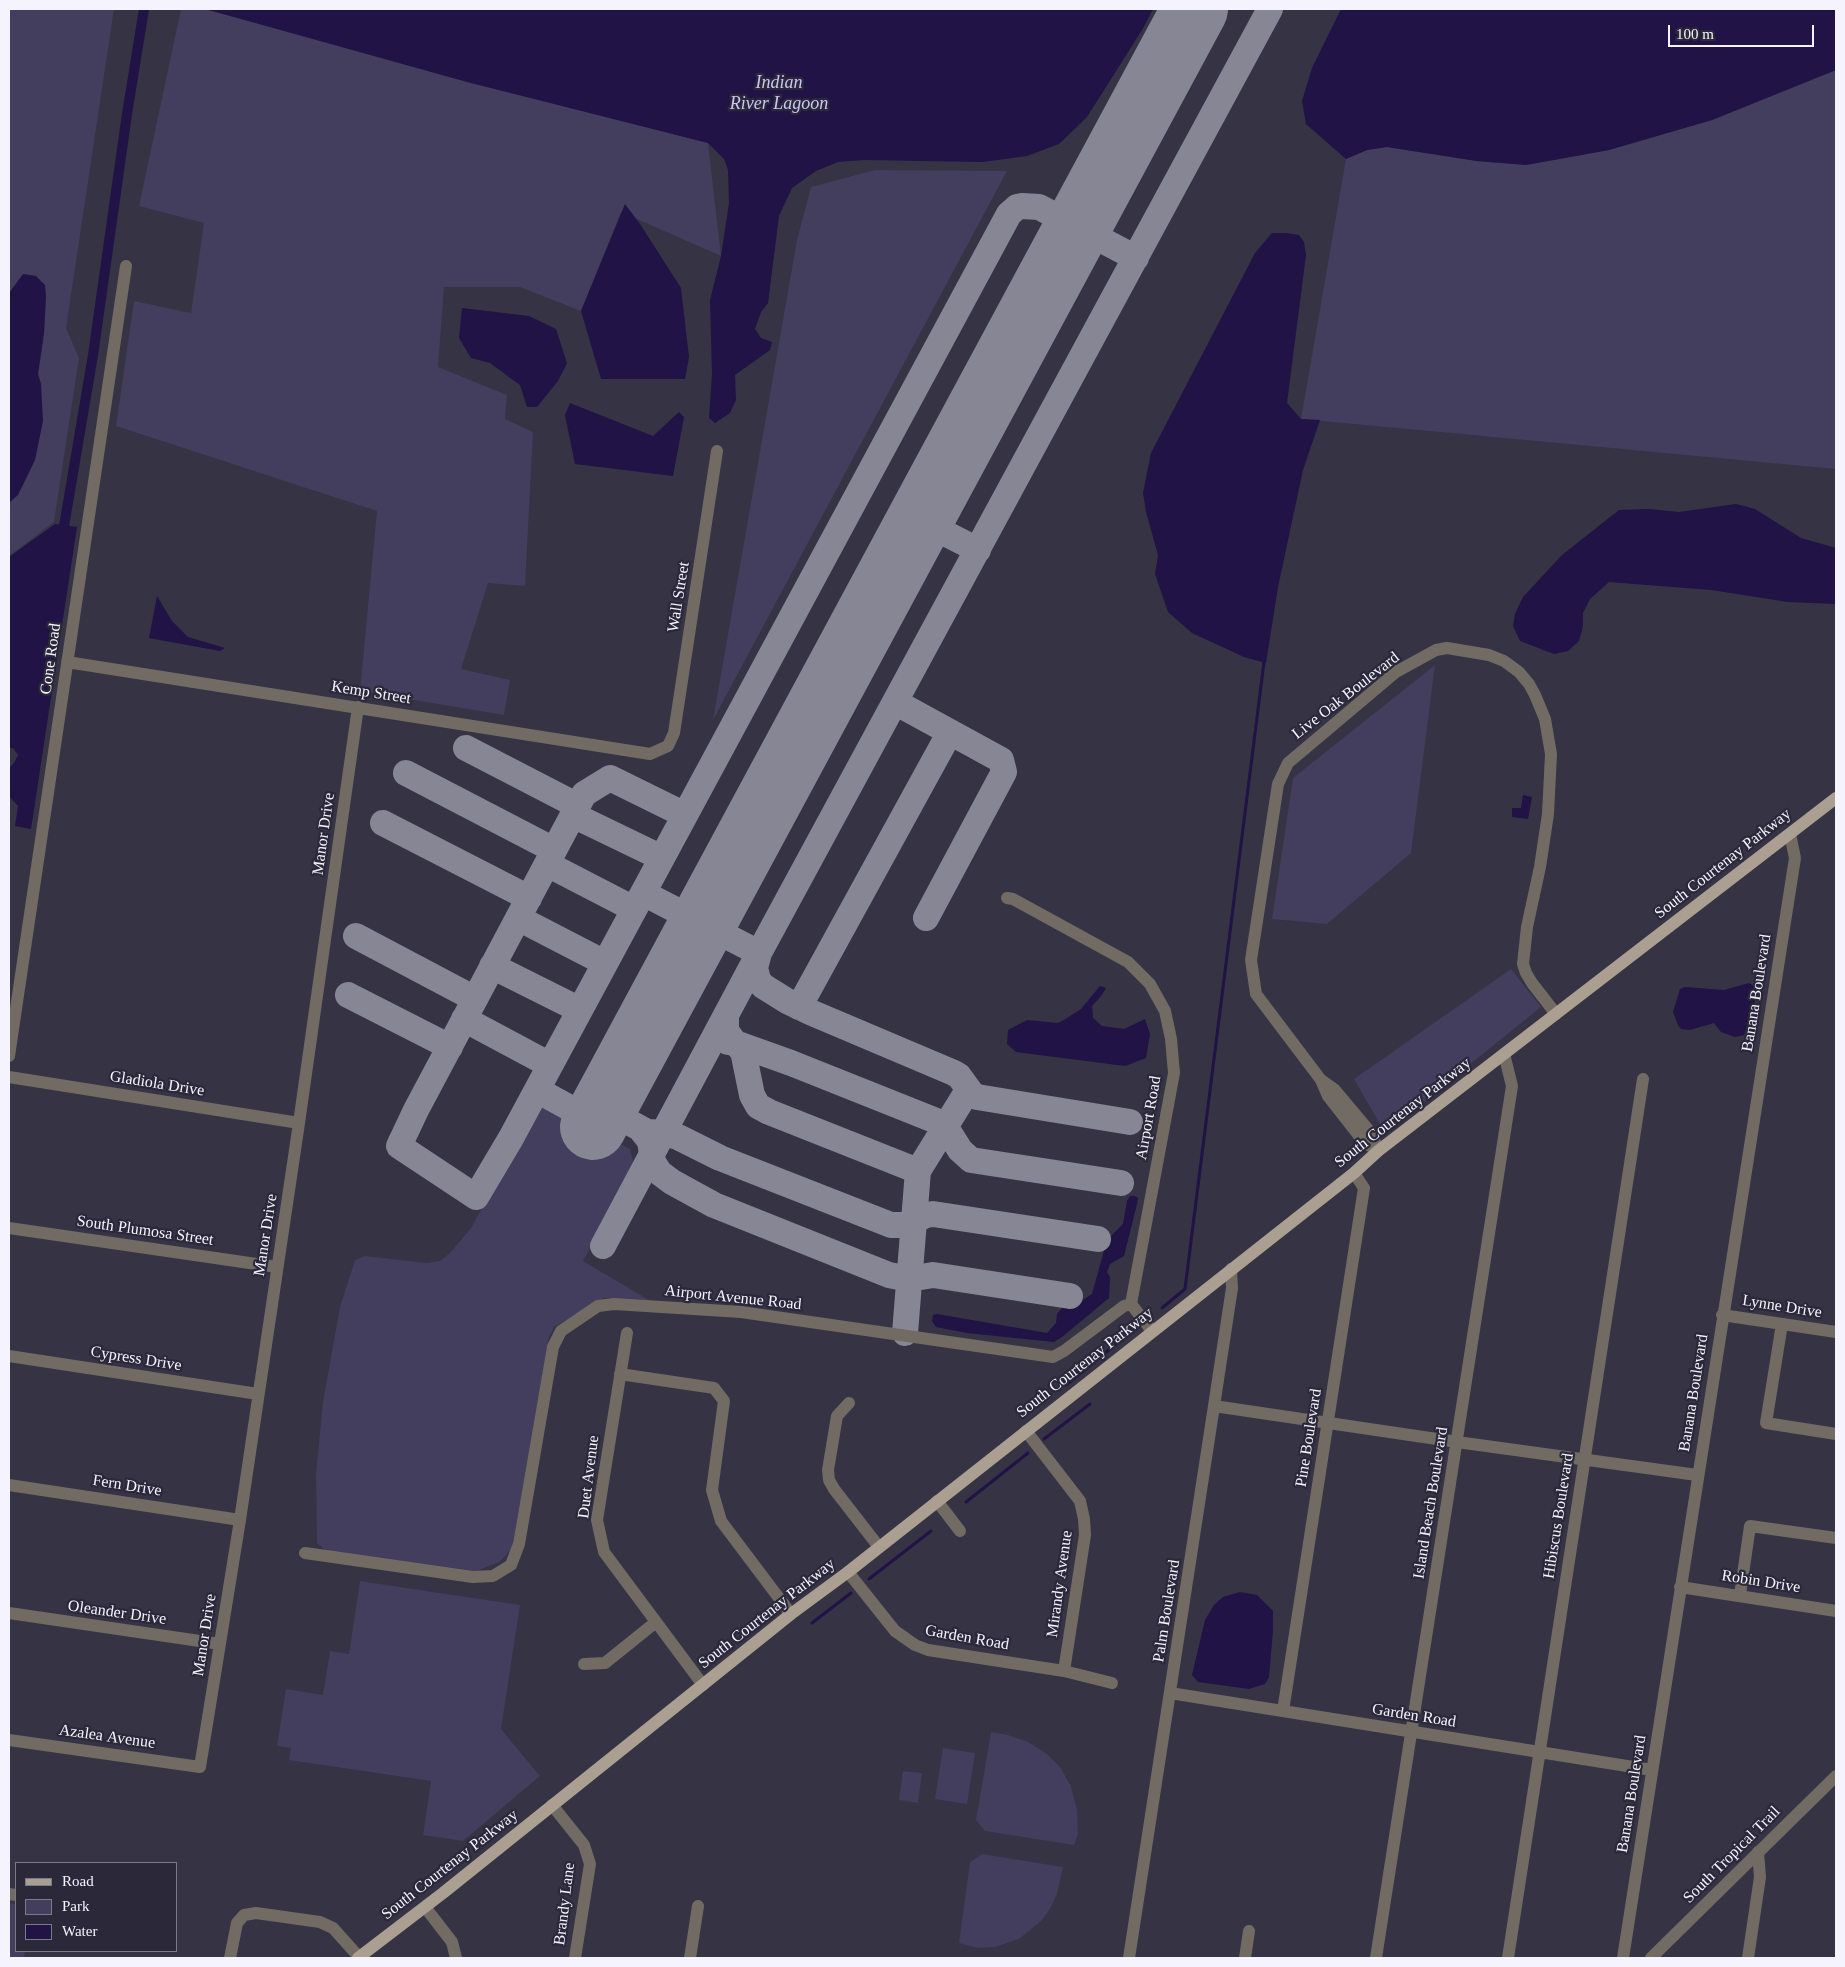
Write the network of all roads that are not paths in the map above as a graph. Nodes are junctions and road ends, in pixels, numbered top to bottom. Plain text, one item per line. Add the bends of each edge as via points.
1 (126, 266) dead end
2 (717, 451) dead end
3 (67, 662) junction
4 (358, 708) junction
5 (668, 746) joint
6 (1836, 798) edge
7 (1790, 834) junction
8 (1007, 898) dead end
9 (1556, 1014) junction
10 (1504, 1054) junction
11 (9, 1056) edge
12 (9, 1077) edge
13 (1643, 1079) dead end
14 (299, 1123) junction
15 (1378, 1151) junction
16 (1354, 1173) junction
17 (9, 1228) edge
18 (277, 1266) junction
19 (1231, 1269) junction
20 (1131, 1304) junction
21 (1722, 1315) junction
22 (1782, 1324) junction
23 (1152, 1331) junction
24 (627, 1332) dead end
25 (1836, 1332) edge
26 (9, 1356) edge
27 (620, 1374) junction
28 (258, 1394) junction
29 (849, 1403) dead end
30 (1214, 1406) junction
31 (1328, 1423) junction
32 (1026, 1430) junction
33 (1836, 1434) edge
34 (1456, 1442) junction
35 (1584, 1460) junction
36 (1697, 1475) junction
37 (9, 1485) edge
38 (937, 1501) junction
39 (240, 1520) junction
40 (960, 1531) dead end
41 (1836, 1538) edge
42 (879, 1547) junction
43 (305, 1552) dead end
44 (848, 1572) junction
45 (1680, 1587) junction
46 (1740, 1595) junction
47 (1836, 1611) edge
48 (9, 1613) edge
49 (791, 1614) junction
50 (656, 1622) junction
51 (220, 1644) junction
52 (584, 1664) dead end
53 (1064, 1671) junction
54 (1112, 1683) dead end
55 (703, 1685) junction
56 (1170, 1693) junction
57 (1283, 1711) junction
58 (1412, 1732) junction
59 (9, 1740) edge
60 (1538, 1752) junction
61 (200, 1767) joint
62 (1652, 1770) junction
63 (1836, 1776) edge
64 (552, 1805) junction
65 (1758, 1852) junction
66 (425, 1906) junction
67 (698, 1906) dead end
68 (1249, 1930) dead end
69 (230, 1958) edge
70 (358, 1958) edge
71 (456, 1958) edge
72 (575, 1958) edge
73 (690, 1958) edge
74 (1129, 1958) edge
75 (1245, 1958) edge
76 (1376, 1958) edge
77 (1508, 1958) edge
78 (1623, 1958) edge
79 (1651, 1958) edge
80 (1748, 1958) edge

1 - 3 street, Cone Road
2 - 5 street, Wall Street via 674,733
3 - 4 street, Kemp Street
3 - 11 street, Cone Road
4 - 5 street, Kemp Street via 650,754
4 - 14 street, Manor Drive
6 - 7 main road, South Courtenay Parkway
7 - 9 main road, South Courtenay Parkway
7 - 21 street, Banana Boulevard via 1795,858
8 - 20 street, Airport Road via 1128,962 1150,984 1165,1011 1174,1073
9 - 10 main road, South Courtenay Parkway
9 - 15 street, Live Oak Boulevard via 1529,978 1523,964 1548,814 1550,754 1545,719 1528,684 1504,661 1489,655 1447,648 1436,650 1396,672 1288,763 1278,784 1252,952 1256,994 1321,1080 1335,1090 1372,1134
10 - 15 main road, South Courtenay Parkway
10 - 34 street, Island Beach Boulevard via 1512,1086
12 - 14 street, Gladiola Drive
13 - 35 street, Hibiscus Boulevard
14 - 18 street, Manor Drive
15 - 16 main road, South Courtenay Parkway
16 - 19 main road, South Courtenay Parkway
16 - 31 street, Pine Boulevard via 1364,1188
17 - 18 street, South Plumosa Street
18 - 28 street, Manor Drive
19 - 23 main road, South Courtenay Parkway
19 - 30 street, Palm Boulevard via 1232,1288
20 - 23 street
20 - 43 street, Airport Avenue Road via 1064,1352 1052,1357 740,1312 614,1304 598,1306 561,1331 553,1346 519,1544 511,1565 493,1576 473,1577
21 - 22 street, Lynne Drive
21 - 36 street, Banana Boulevard
22 - 25 street, Lynne Drive
22 - 33 street via 1766,1422
23 - 32 main road, South Courtenay Parkway
24 - 27 street, Duet Avenue
26 - 28 street, Cypress Drive
27 - 49 street via 714,1388 724,1401 712,1490 720,1521
27 - 50 street, Duet Avenue via 597,1520 604,1552
28 - 39 street, Manor Drive
29 - 42 street via 836,1416 829,1480
30 - 31 street
30 - 56 street, Palm Boulevard
31 - 34 street
31 - 57 street, Pine Boulevard
32 - 38 main road, South Courtenay Parkway
32 - 53 street, Mirandy Avenue via 1080,1501 1084,1519 1085,1535
34 - 35 street
34 - 58 street, Island Beach Boulevard
35 - 36 street
35 - 60 street, Hibiscus Boulevard
36 - 45 street, Banana Boulevard
37 - 39 street, Fern Drive
38 - 40 street
38 - 42 main road, South Courtenay Parkway
39 - 51 street, Manor Drive
41 - 46 street via 1750,1526
42 - 44 main road, South Courtenay Parkway
44 - 49 main road, South Courtenay Parkway
44 - 53 street, Garden Road via 895,1631 915,1645 928,1650
45 - 46 street, Robin Drive
45 - 62 street, Banana Boulevard
46 - 47 street, Robin Drive
48 - 51 street, Oleander Drive
49 - 55 main road, South Courtenay Parkway
50 - 52 street via 605,1663
50 - 55 street, Duet Avenue
51 - 61 street, Manor Drive
53 - 54 street, Garden Road
55 - 64 main road, South Courtenay Parkway
56 - 57 street, Garden Road
56 - 74 street, Palm Boulevard
57 - 58 street, Garden Road
58 - 60 street, Garden Road
58 - 76 street, Island Beach Boulevard
59 - 61 street, Azalea Avenue
60 - 62 street, Garden Road
60 - 77 street, Hibiscus Boulevard
62 - 78 street, Banana Boulevard
63 - 65 street, South Tropical Trail
64 - 66 main road, South Courtenay Parkway
64 - 72 street, Brandy Lane via 584,1846 590,1864
65 - 79 street, South Tropical Trail
65 - 80 street via 1760,1877
66 - 70 main road, South Courtenay Parkway
66 - 71 street via 452,1942
67 - 73 street
68 - 75 street
69 - 70 street via 237,1923 244,1915 256,1913 320,1922 333,1928

